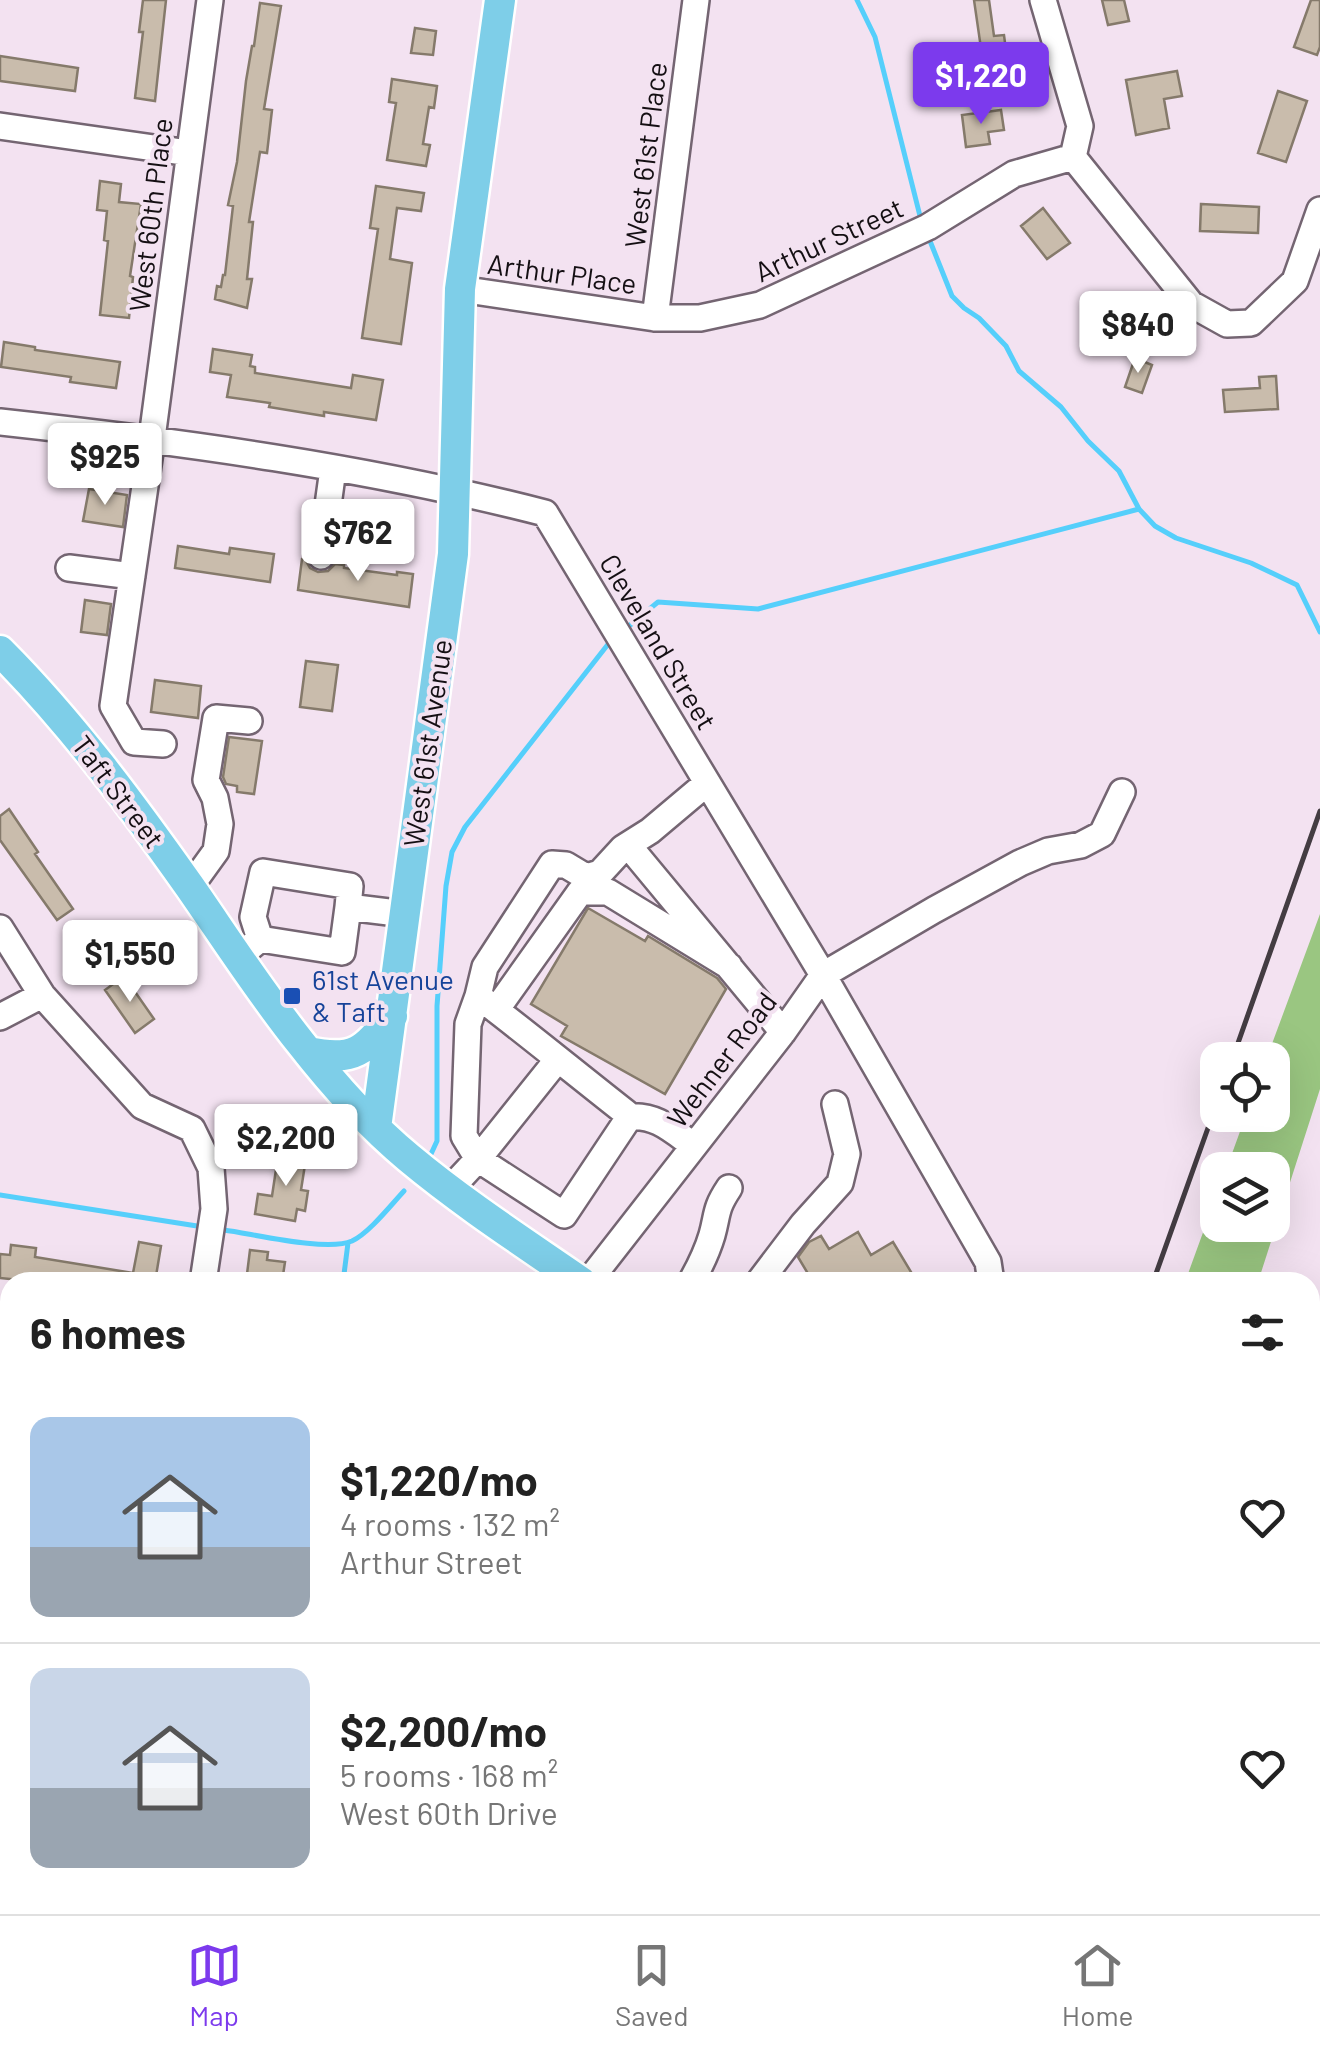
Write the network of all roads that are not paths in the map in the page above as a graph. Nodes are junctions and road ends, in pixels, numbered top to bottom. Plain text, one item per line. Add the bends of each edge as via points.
1 (210, 0) edge
2 (500, 0) edge
3 (696, 0) edge
4 (1043, 0) edge
5 (0, 126) edge
6 (189, 154) junction
7 (1073, 157) junction
8 (1320, 210) edge
9 (460, 290) junction
10 (655, 318) junction
11 (0, 422) edge
12 (152, 438) junction
13 (332, 469) junction
14 (456, 490) junction
15 (321, 556) dead end
16 (69, 568) dead end
17 (132, 576) junction
18 (0, 650) edge
19 (249, 722) dead end
20 (163, 744) dead end
21 (708, 783) junction
22 (1122, 792) dead end
23 (628, 845) junction
24 (190, 888) junction
25 (348, 907) junction
26 (405, 914) junction
27 (0, 928) edge
28 (241, 946) junction
29 (729, 966) junction
30 (823, 975) junction
31 (42, 995) junction
32 (487, 1003) junction
33 (392, 1016) junction
34 (0, 1017) edge
35 (783, 1032) junction
36 (308, 1052) junction
37 (558, 1059) junction
38 (835, 1104) dead end
39 (629, 1117) junction
40 (376, 1128) junction
41 (694, 1146) junction
42 (478, 1159) junction
43 (730, 1188) dead end
44 (450, 1189) junction
45 (205, 1272) edge
46 (569, 1272) edge
47 (592, 1272) edge
48 (697, 1272) edge
49 (767, 1272) edge
50 (990, 1272) edge

1 - 6 street, West 60th Place
2 - 9 main road, West 61st Avenue
3 - 10 street, West 61st Place
4 - 7 street via 1080,126
5 - 6 street
6 - 12 street, West 60th Place
7 - 8 street via 1191,304 1227,324 1251,323 1294,282
7 - 10 street, Arthur Street via 1014,174 928,227 760,306 700,318
9 - 10 street, Arthur Place
9 - 14 main road, West 61st Avenue
11 - 12 street, Cleveland Street
12 - 13 street, Cleveland Street
12 - 17 street, West 60th Place
13 - 14 street, Cleveland Street
13 - 15 street
14 - 21 street, Cleveland Street via 546,513
14 - 26 main road, West 61st Avenue
16 - 17 street
17 - 20 street, West 60th Place via 112,706 134,742
18 - 24 main road, Taft Street via 110,777
19 - 24 street via 216,718 206,780 220,824 216,851
21 - 23 street
21 - 30 street, Cleveland Street
22 - 30 street, Wehner Road via 1102,834 1020,863
23 - 29 street
23 - 32 street via 600,874 586,877 552,864 485,966
24 - 28 main road, Taft Street
25 - 26 street
25 - 28 street via 342,952
25 - 28 street via 350,886 262,872
26 - 33 main road, West 61st Avenue
27 - 31 street
28 - 36 main road, Taft Street
29 - 32 street via 608,892 580,892
29 - 35 street
30 - 35 street, Wehner Road
30 - 50 street, Cleveland Street
31 - 34 street
31 - 45 street via 142,1106 192,1129 211,1168 214,1209
32 - 37 street
32 - 42 street via 468,1024 464,1136
33 - 36 main road via 356,1052 336,1058
33 - 40 main road, West 61st Avenue
35 - 41 street, Wehner Road
36 - 40 main road, Taft Street
37 - 39 street
37 - 42 street
38 - 49 street via 846,1154 840,1183
39 - 41 street via 657,1120
39 - 42 street via 564,1215
40 - 44 main road, Taft Street
41 - 47 street, Wehner Road
42 - 44 street
43 - 48 street via 716,1206
44 - 46 main road, Taft Street

